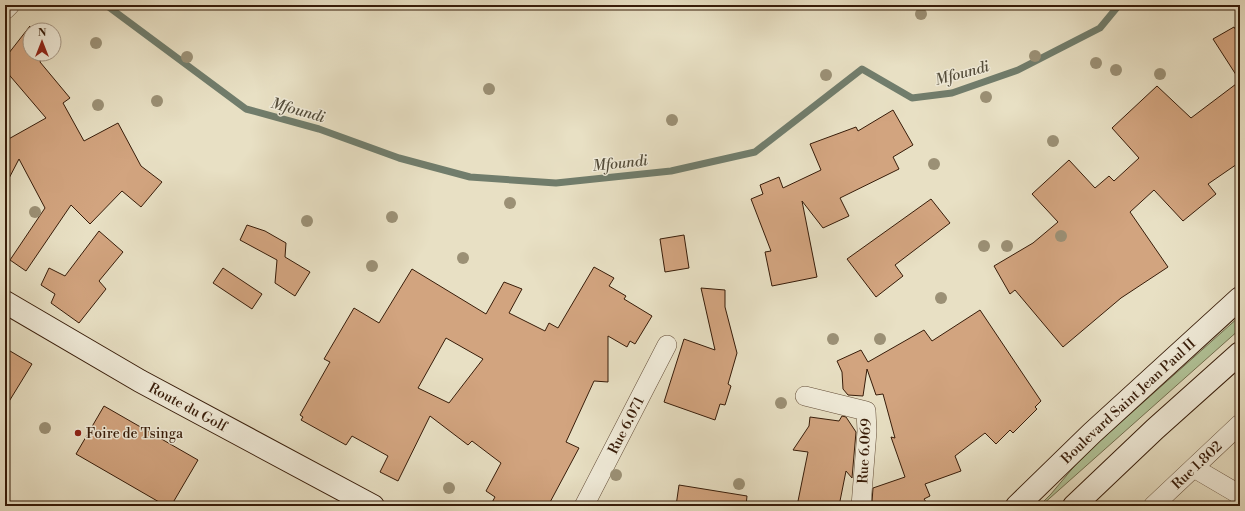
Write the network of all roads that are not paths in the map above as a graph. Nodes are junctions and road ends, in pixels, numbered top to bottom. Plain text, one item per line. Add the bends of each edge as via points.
1 (10, 5) edge
2 (5, 10) edge
3 (1240, 298) edge
4 (5, 302) edge
5 (666, 345) dead end
6 (1240, 353) edge
7 (805, 396) dead end
8 (1240, 424) edge
9 (1194, 468) junction
10 (1240, 495) edge
11 (373, 506) edge
12 (584, 506) edge
13 (861, 506) edge
14 (1017, 506) edge
15 (1074, 506) edge
16 (1153, 506) edge

1 - 2 street
3 - 14 main road, Boulevard Saint Jean Paul II via 1092,433
4 - 11 main road, Route du Golf via 140,381
5 - 12 street, Rue 6.071
6 - 15 main road
7 - 13 street, Rue 6.069 via 866,411
8 - 9 street, Rue 1.802
9 - 10 street
9 - 16 street, Rue 1.802

